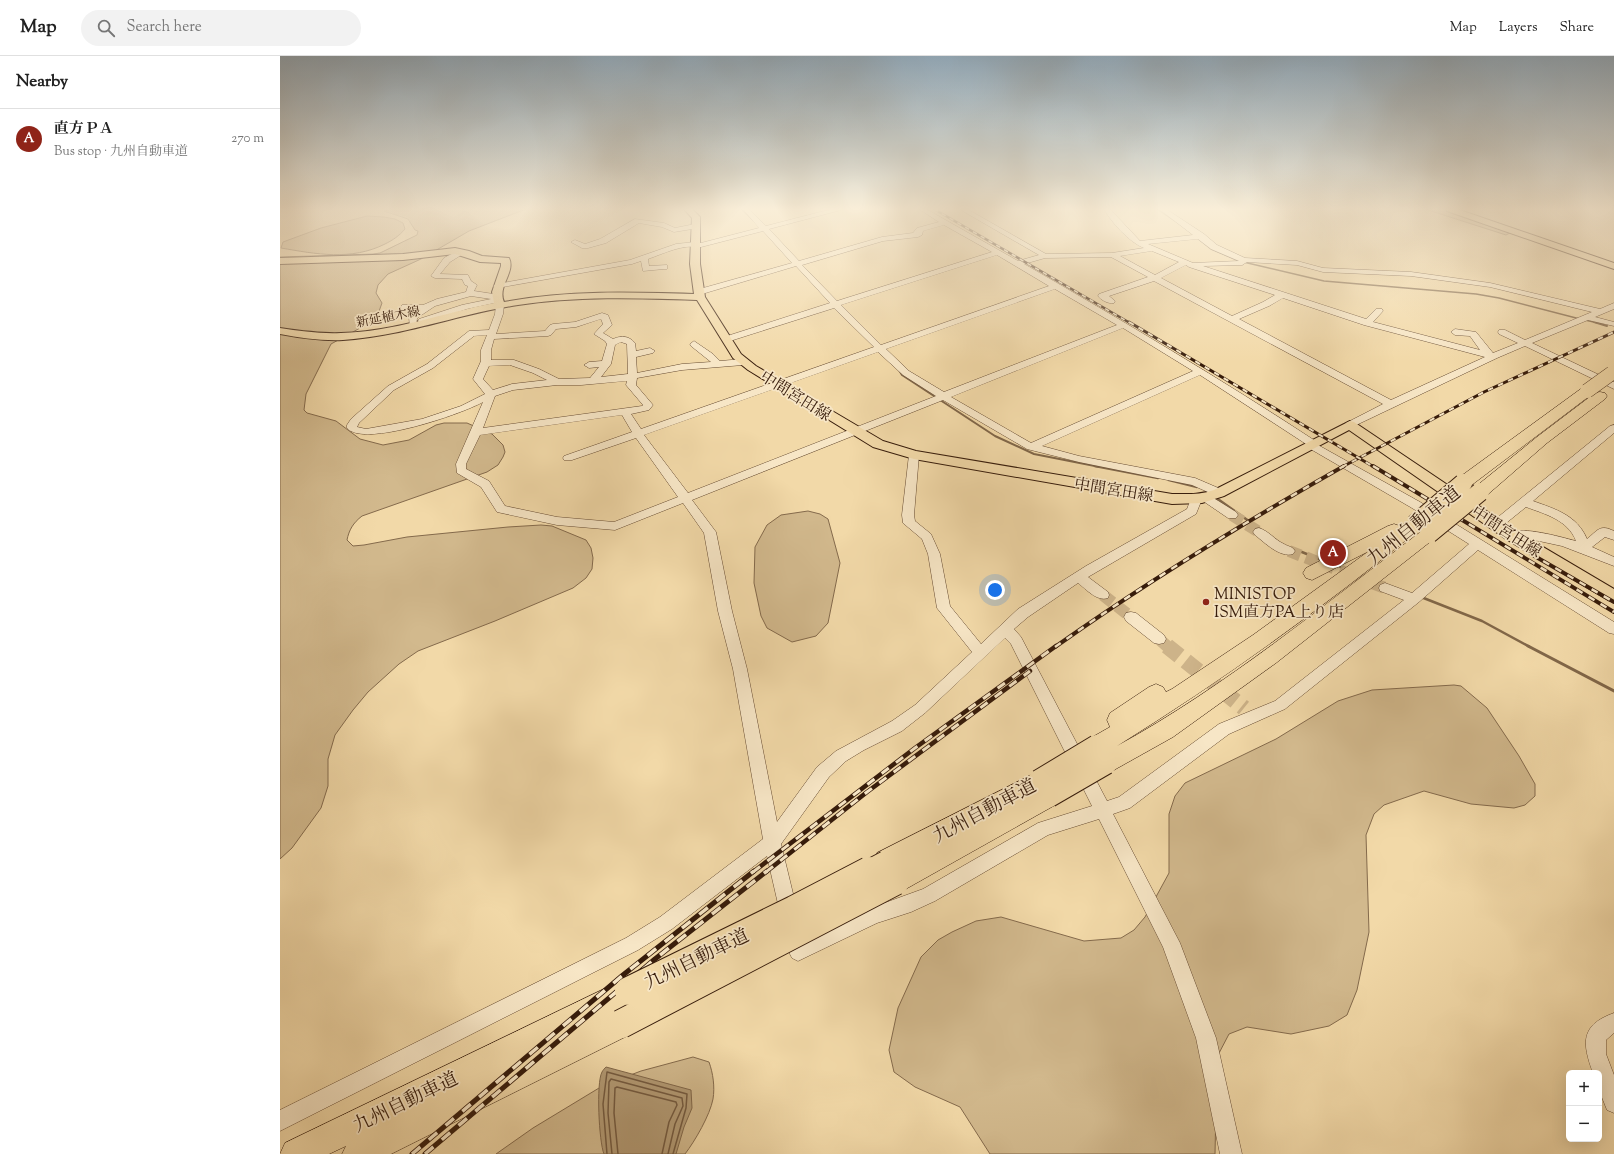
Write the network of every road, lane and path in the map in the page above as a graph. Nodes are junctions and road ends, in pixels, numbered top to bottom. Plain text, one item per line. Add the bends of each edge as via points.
1 (303, 260) edge
2 (447, 260) edge
3 (506, 260) edge
4 (634, 260) edge
5 (644, 260) edge
6 (695, 260) edge
7 (794, 260) edge
8 (811, 260) edge
9 (974, 260) edge
10 (1010, 260) edge
11 (1030, 260) edge
12 (1122, 260) edge
13 (1180, 260) edge
14 (1240, 260) edge
15 (1597, 260) edge
16 (280, 261) edge
17 (1244, 262) junction
18 (798, 264) junction
19 (1017, 264) junction
20 (1189, 264) junction
21 (1614, 266) edge
22 (664, 267) dead end
23 (1154, 278) junction
24 (497, 286) junction
25 (1056, 286) junction
26 (1254, 286) junction
27 (471, 293) junction
28 (700, 295) junction
29 (1281, 295) junction
30 (498, 301) junction
31 (1111, 301) dead end
32 (835, 304) junction
33 (1614, 306) edge
34 (405, 307) dead end
35 (426, 308) junction
36 (1379, 311) dead end
37 (1600, 311) junction
38 (1583, 318) junction
39 (1232, 319) junction
40 (1368, 323) junction
41 (1613, 324) dead end
42 (413, 325) junction
43 (1124, 325) junction
44 (280, 331) edge
45 (1455, 332) dead end
46 (1502, 332) dead end
47 (491, 334) junction
48 (727, 338) junction
49 (611, 344) junction
50 (694, 344) dead end
51 (1525, 344) junction
52 (880, 348) junction
53 (650, 351) dead end
54 (631, 354) junction
55 (1492, 356) junction
56 (743, 362) junction
57 (485, 363) junction
58 (606, 364) junction
59 (717, 364) junction
60 (589, 365) dead end
61 (1199, 372) junction
62 (634, 376) junction
63 (1613, 379) edge
64 (593, 381) junction
65 (557, 382) junction
66 (777, 384) junction
67 (490, 394) junction
68 (1593, 394) junction
69 (943, 396) junction
70 (1391, 404) junction
71 (625, 412) junction
72 (1350, 425) junction
73 (1614, 428) edge
74 (476, 432) junction
75 (855, 432) junction
76 (638, 433) junction
77 (1312, 444) junction
78 (1031, 447) junction
79 (914, 455) junction
80 (568, 458) dead end
81 (1207, 497) junction
82 (686, 498) junction
83 (1524, 502) junction
84 (1232, 515) tunnel mouth
85 (1496, 525) junction
86 (1418, 527) junction
87 (1259, 532) tunnel mouth
88 (1511, 535) junction
89 (1614, 536) edge
90 (1478, 544) junction
91 (1584, 548) junction
92 (1289, 551) tunnel mouth
93 (1614, 562) edge
94 (1312, 573) dead end
95 (1079, 577) junction
96 (1385, 588) tunnel mouth
97 (1103, 595) tunnel mouth
98 (1614, 596) edge
99 (1414, 599) junction
100 (1131, 617) tunnel mouth
101 (1614, 629) edge
102 (1006, 630) junction
103 (1159, 640) tunnel mouth
104 (980, 652) junction
105 (1156, 693) dead end
106 (1098, 749) junction
107 (1041, 783) junction
108 (1104, 810) junction
109 (772, 842) junction
110 (890, 871) junction
111 (1614, 1023) edge
112 (1614, 1103) edge
113 (280, 1122) edge
114 (296, 1154) edge
115 (358, 1154) edge
116 (1231, 1154) edge

1 - 16 main road
2 - 27 street via 435,276 465,277 468,283 473,285
3 - 24 main road via 507,265
4 - 24 street
5 - 22 street via 646,269
6 - 28 main road, 中間宮田線
7 - 18 street
8 - 18 street
9 - 32 street
10 - 19 street
11 - 19 street
12 - 23 street
13 - 20 street
14 - 17 street
15 - 21 main road
17 - 20 street
17 - 26 street via 1240,268
17 - 37 street via 1297,263 1323,270 1390,272 1462,280 1508,288
18 - 28 street
18 - 32 street
19 - 25 street
20 - 23 street
20 - 26 street
23 - 31 street via 1102,296
23 - 39 street
24 - 30 main road
25 - 43 street
25 - 52 street
26 - 29 street
27 - 30 street
27 - 35 street
28 - 30 main road, 新延植木線
28 - 48 main road, 中間宮田線
29 - 39 street
29 - 40 street
30 - 42 main road, 新延植木線
30 - 47 street via 499,314
32 - 48 street
32 - 52 street
33 - 37 street
34 - 35 street
35 - 42 street via 415,315
36 - 40 street
37 - 38 street
38 - 41 street
38 - 51 street
39 - 70 street
40 - 55 street
42 - 44 main road, 新延植木線 via 354,337 326,337
43 - 61 street
43 - 69 street
45 - 55 street via 1473,334
46 - 51 street
47 - 49 street via 548,334 553,328 602,316 608,325 598,334 609,339
47 - 57 street
47 - 67 street via 472,333 430,366 391,388 354,421 352,428 366,432 424,422 465,408
48 - 56 main road, 中間宮田線
49 - 54 street via 618,339 630,341
49 - 58 street
50 - 59 street via 697,349 713,357
51 - 55 street
51 - 63 street
52 - 66 street
52 - 69 street via 906,373
53 - 54 street
54 - 62 street
55 - 70 street
56 - 59 street
56 - 66 main road, 中間宮田線
57 - 65 street via 511,362
57 - 67 street via 478,379
58 - 60 street
58 - 64 street
59 - 62 street via 682,367
61 - 77 street via 1242,397
61 - 78 street
62 - 64 street
62 - 71 street via 631,385 648,405
63 - 68 highway, 九州自動車道
64 - 65 street
65 - 67 street via 512,387
66 - 75 main road, 中間宮田線
66 - 76 street
67 - 74 street
68 - 86 highway, 九州自動車道, bridge via 1463,483 1434,508
68 - 86 highway, 九州自動車道, bridge via 1480,492
69 - 75 street
69 - 78 street
70 - 72 street
71 - 74 street
71 - 76 street
72 - 77 main road
72 - 85 main road, 中間宮田線
73 - 83 street
74 - 82 street via 461,464 461,471 485,484 501,509 541,519 615,526
75 - 79 main road, 中間宮田線 via 878,444
75 - 82 street
76 - 80 street
76 - 82 street
77 - 81 main road
77 - 90 street
78 - 81 street via 1195,482
79 - 81 main road, 中間宮田線 via 1172,499
79 - 104 street via 909,523 927,537 934,554 944,608
81 - 84 street
81 - 95 street via 1192,511
82 - 109 street via 710,532 725,611 740,669
83 - 85 street
83 - 91 street via 1554,513 1572,524
85 - 88 main road, 中間宮田線
86 - 94 highway
86 - 106 highway, 九州自動車道 via 1269,657 1164,730
87 - 92 street
88 - 91 street via 1548,537
88 - 98 main road, 中間宮田線
89 - 91 street via 1604,531
90 - 99 street
90 - 101 street
91 - 93 street
95 - 97 street
95 - 102 street via 1023,613
96 - 99 street
99 - 108 street via 1280,705 1268,712 1248,712 1124,803
100 - 103 street
102 - 104 street
102 - 108 street via 1016,641
104 - 109 street via 920,709 897,726 841,756 828,768
105 - 106 highway
106 - 107 highway, 九州自動車道, bridge
106 - 107 highway
107 - 110 highway, 九州自動車道
108 - 109 street via 1044,829 929,894 874,915 798,952
108 - 116 street via 1171,943 1182,972 1206,1038
109 - 113 street via 666,923 632,944
110 - 114 highway, 九州自動車道, bridge via 794,910
110 - 115 highway, 九州自動車道, bridge via 792,936
111 - 112 street via 1605,1026 1596,1036 1596,1054

